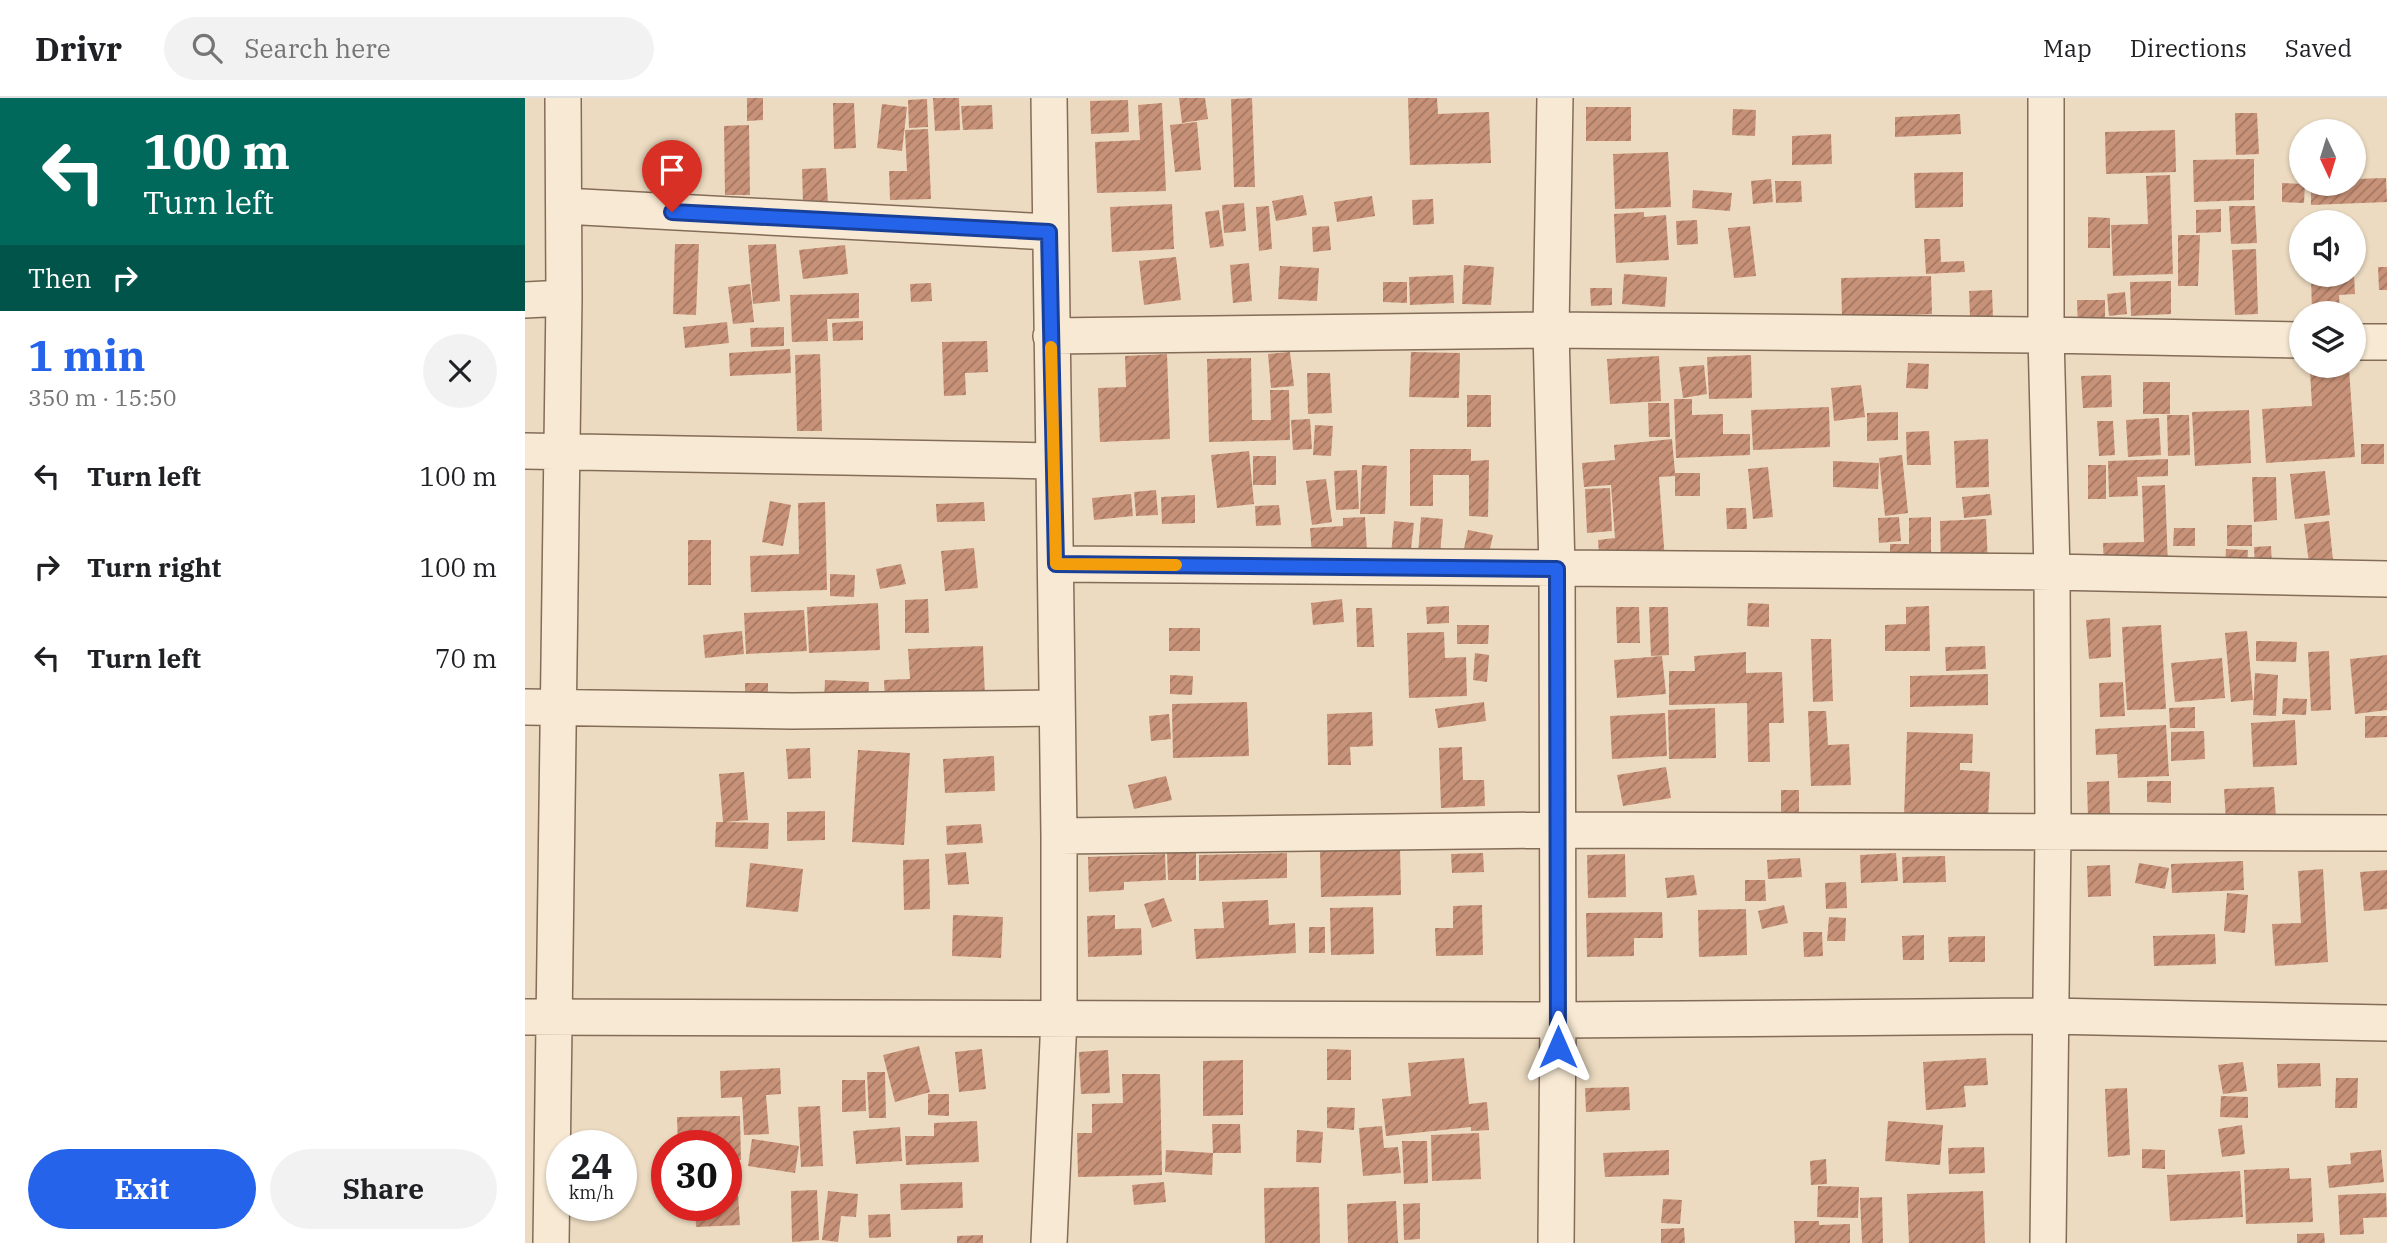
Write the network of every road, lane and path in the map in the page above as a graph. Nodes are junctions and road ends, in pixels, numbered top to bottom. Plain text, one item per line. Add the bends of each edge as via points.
1 (563, 98) edge
2 (1049, 98) edge
3 (1555, 98) edge
4 (2046, 98) edge
5 (564, 206) junction
6 (1049, 232) junction
7 (564, 298) junction
8 (525, 300) edge
9 (1551, 330) junction
10 (2046, 334) junction
11 (1051, 336) junction
12 (2289, 340) edge
13 (2366, 342) edge
14 (2387, 342) edge
15 (525, 451) edge
16 (561, 452) junction
17 (1052, 461) junction
18 (1056, 564) junction
19 (1557, 569) junction
20 (2052, 572) junction
21 (2387, 579) edge
22 (541, 707) edge
23 (1056, 708) junction
24 (1557, 830) junction
25 (2387, 833) edge
26 (2053, 834) junction
27 (1059, 836) junction
28 (2049, 1016) junction
29 (540, 1017) edge
30 (1059, 1018) junction
31 (1558, 1020) junction
32 (2387, 1023) edge
33 (538, 1160) edge
34 (551, 1243) edge
35 (1049, 1243) edge
36 (1556, 1243) edge
37 (2048, 1243) edge

1 - 5 street
2 - 6 street
3 - 9 street
4 - 10 street
5 - 6 street
5 - 7 street
6 - 11 street
7 - 8 street
7 - 16 street
9 - 10 street
9 - 11 street
9 - 19 street
10 - 12 street
10 - 20 street
11 - 17 street
13 - 14 street
15 - 16 street
16 - 17 street
16 - 22 street
17 - 18 street
18 - 19 street
18 - 23 street
19 - 20 street
19 - 24 street
20 - 21 street
20 - 26 street
22 - 23 street via 792,711
22 - 29 street
23 - 27 street
24 - 26 street
24 - 27 street
24 - 31 street
25 - 26 street
26 - 28 street
27 - 30 street
28 - 31 street
28 - 32 street
28 - 37 street
29 - 30 street
29 - 33 street
30 - 31 street
30 - 35 street
31 - 36 street
33 - 34 street

